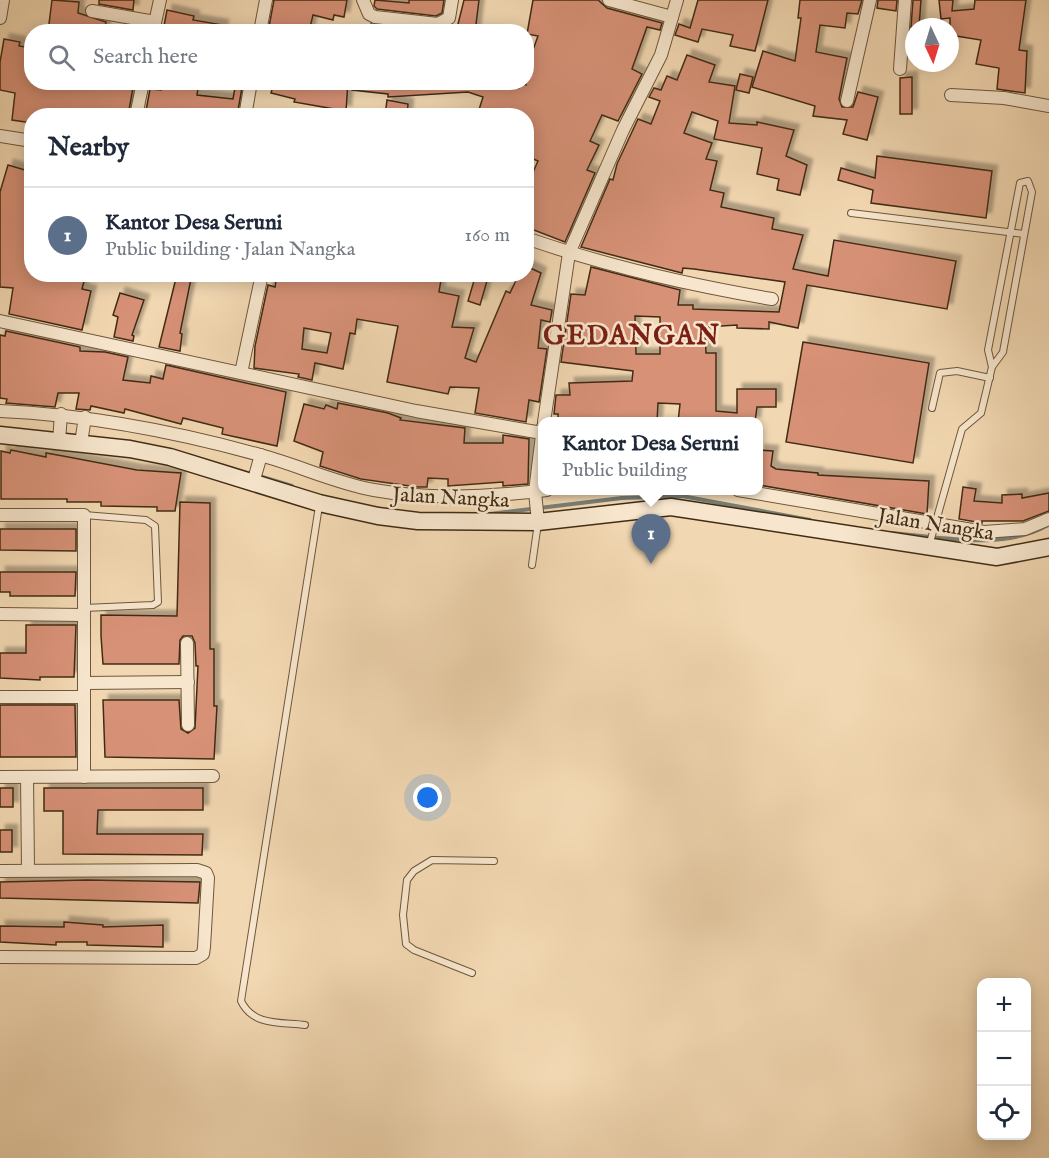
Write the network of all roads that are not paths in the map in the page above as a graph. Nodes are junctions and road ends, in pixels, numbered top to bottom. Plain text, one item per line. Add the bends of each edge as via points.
1 (3, 0) edge
2 (160, 0) edge
3 (266, 0) edge
4 (363, 0) edge
5 (452, 0) edge
6 (609, 0) edge
7 (677, 0) edge
8 (870, 0) edge
9 (905, 0) edge
10 (92, 11) dead end
11 (672, 17) junction
12 (0, 18) edge
13 (142, 24) edge
14 (155, 24) edge
15 (262, 24) edge
16 (900, 69) dead end
17 (141, 90) edge
18 (250, 90) edge
19 (951, 96) dead end
20 (847, 101) dead end
21 (1049, 106) edge
22 (138, 108) edge
23 (246, 108) edge
24 (0, 136) edge
25 (24, 140) edge
26 (851, 213) dead end
27 (1011, 232) junction
28 (1024, 234) junction
29 (534, 241) edge
30 (569, 253) junction
31 (260, 282) edge
32 (772, 299) dead end
33 (0, 321) edge
34 (992, 367) junction
35 (242, 373) junction
36 (990, 378) junction
37 (932, 408) dead end
38 (0, 411) edge
39 (61, 417) junction
40 (544, 417) edge
41 (85, 419) junction
42 (538, 426) edge
43 (0, 435) edge
44 (59, 440) junction
45 (81, 442) junction
46 (261, 457) junction
47 (254, 480) junction
48 (763, 495) edge
49 (539, 502) edge
50 (319, 503) junction
51 (0, 515) edge
52 (84, 515) junction
53 (1049, 519) edge
54 (936, 525) junction
55 (930, 545) junction
56 (1049, 547) edge
57 (532, 565) dead end
58 (84, 612) junction
59 (0, 614) edge
60 (187, 644) dead end
61 (188, 682) junction
62 (84, 683) junction
63 (0, 697) edge
64 (83, 697) junction
65 (188, 725) dead end
66 (213, 776) dead end
67 (0, 777) edge
68 (27, 777) junction
69 (84, 777) junction
70 (494, 861) dead end
71 (28, 870) junction
72 (0, 871) edge
73 (0, 957) edge
74 (472, 973) dead end
75 (305, 1025) dead end

1 - 12 street
2 - 14 street
3 - 15 street
4 - 5 street via 369,14 375,17 438,24 449,18
6 - 11 street
7 - 11 street
8 - 20 street
9 - 16 street
10 - 13 street
11 - 30 street via 661,55
17 - 22 street
18 - 23 street
19 - 21 street via 1004,98
24 - 25 street
26 - 27 lane
27 - 28 lane
27 - 28 lane via 1020,183 1028,182 1032,192
27 - 34 lane via 988,350
28 - 34 lane via 1003,352
29 - 30 street
30 - 32 street via 699,287
30 - 40 street
31 - 35 street
33 - 35 street
34 - 36 lane
35 - 42 street via 416,411
36 - 37 lane via 957,371 940,373
36 - 54 lane via 981,413 962,429
38 - 39 street
39 - 41 street
39 - 44 street
41 - 45 street
41 - 46 street via 161,430
43 - 44 street, Jalan Nangka
44 - 45 street, Jalan Nangka
45 - 47 street, Jalan Nangka via 170,457
46 - 47 street
46 - 49 street via 372,489
47 - 50 street, Jalan Nangka
48 - 54 street
49 - 50 street, Jalan Nangka via 418,521
49 - 55 street, Jalan Nangka via 604,513 671,507
49 - 57 lane
50 - 75 lane via 241,1001 250,1016 258,1020
51 - 52 street
52 - 58 street
52 - 58 lane via 146,520 155,526 158,602
53 - 54 street via 1025,528 984,532
54 - 55 lane
55 - 56 street, Jalan Nangka via 997,557
58 - 59 street
58 - 62 street
60 - 61 street
61 - 62 street
61 - 65 street
62 - 64 street
63 - 64 street
64 - 69 street
66 - 69 street
67 - 68 street
68 - 69 street
68 - 71 street
70 - 74 lane via 432,860 407,880 403,915 406,944
71 - 72 street
71 - 73 street via 206,873 202,954 196,958

